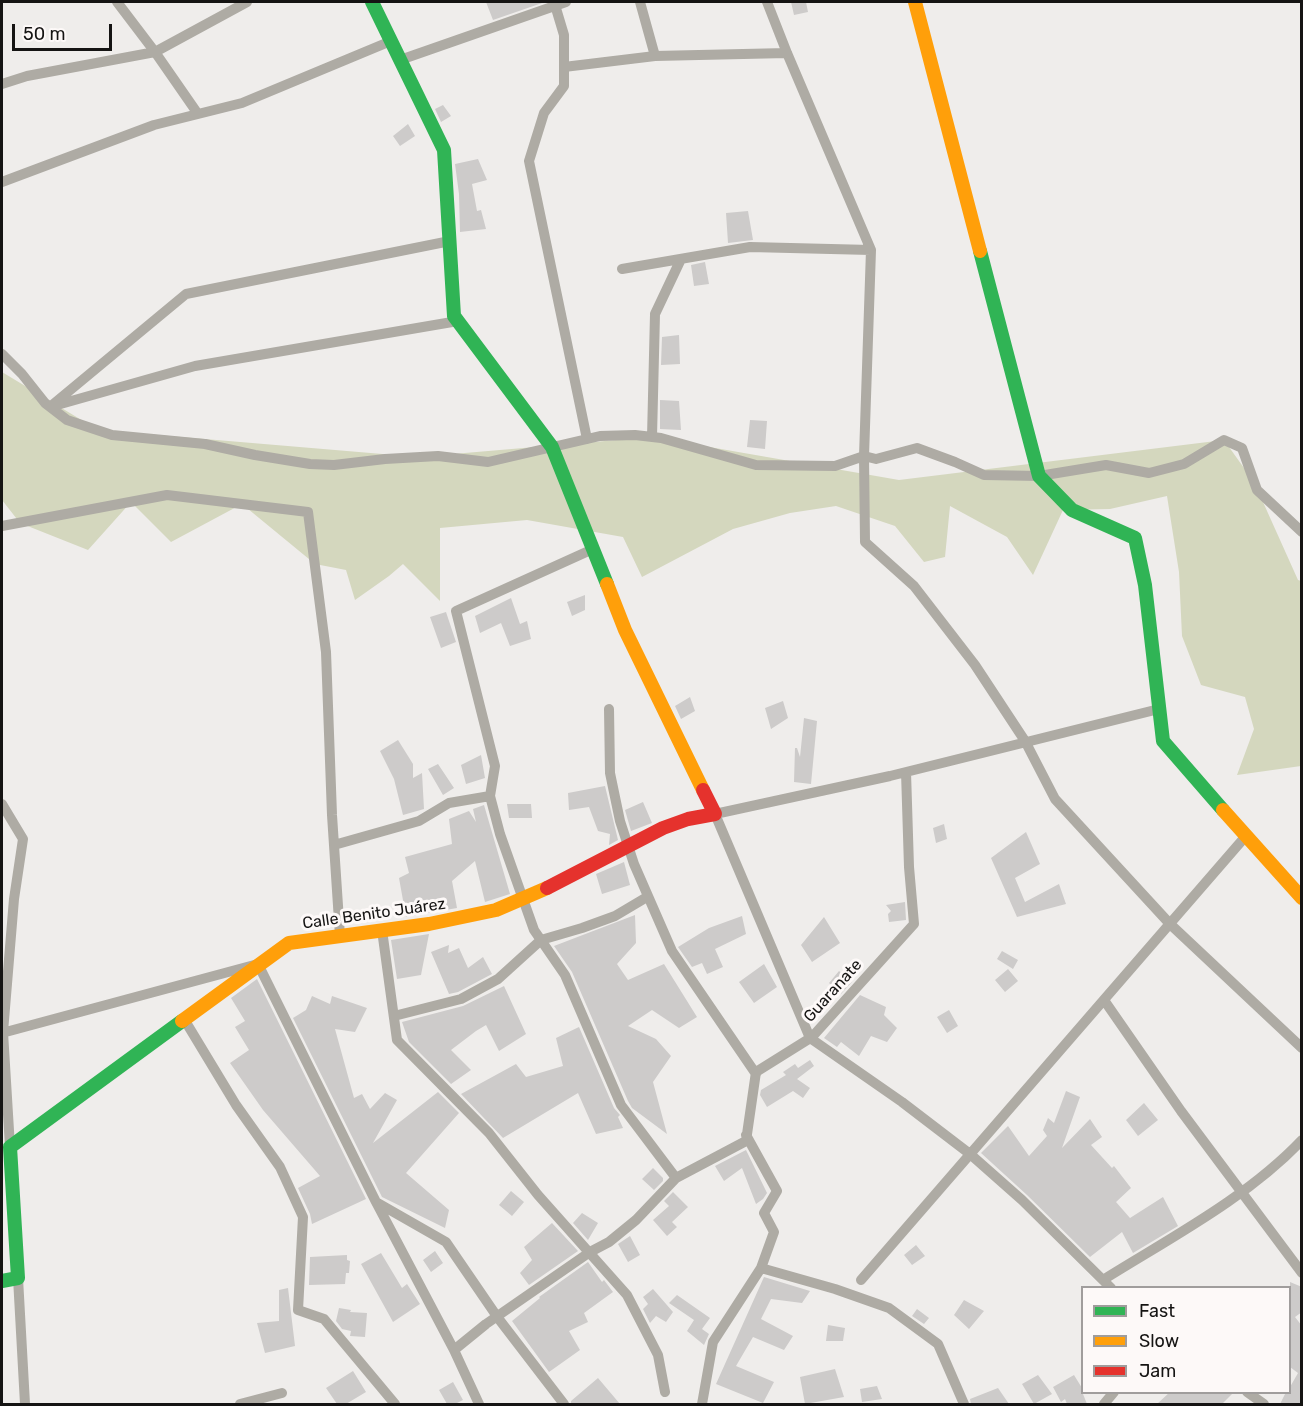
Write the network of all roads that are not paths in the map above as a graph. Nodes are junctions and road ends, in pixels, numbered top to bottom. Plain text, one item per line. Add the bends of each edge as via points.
1 (117, 2) edge
2 (247, 2) edge
3 (372, 2) edge
4 (640, 2) edge
5 (767, 2) edge
6 (915, 2) edge
7 (560, 3) edge
8 (391, 41) junction
9 (155, 52) junction
10 (787, 53) junction
11 (655, 56) junction
12 (400, 60) junction
13 (564, 67) junction
14 (2, 84) edge
15 (198, 114) junction
16 (2, 182) edge
17 (450, 241) junction
18 (871, 250) junction
19 (681, 259) junction
20 (622, 269) dead end
21 (458, 321) junction
22 (2, 354) edge
23 (51, 406) junction
24 (652, 437) junction
25 (587, 439) junction
26 (552, 447) junction
27 (864, 456) junction
28 (1039, 476) junction
29 (2, 526) edge
30 (1302, 532) edge
31 (593, 549) junction
32 (609, 709) dead end
33 (1159, 709) junction
34 (1025, 741) junction
35 (906, 772) junction
36 (490, 796) junction
37 (2, 804) edge
38 (715, 814) junction
39 (1245, 837) junction
40 (334, 845) junction
41 (628, 847) junction
42 (647, 897) junction
43 (1302, 897) edge
44 (523, 900) junction
45 (1170, 924) junction
46 (382, 930) junction
47 (340, 936) junction
48 (542, 940) junction
49 (258, 964) junction
50 (1104, 1000) junction
51 (394, 1016) junction
52 (184, 1018) junction
53 (2, 1032) edge
54 (810, 1038) junction
55 (1302, 1048) edge
56 (756, 1074) junction
57 (747, 1135) junction
58 (1302, 1140) edge
59 (10, 1147) junction
60 (970, 1154) junction
61 (676, 1178) junction
62 (1243, 1192) junction
63 (376, 1202) junction
64 (590, 1252) junction
65 (761, 1268) junction
66 (1302, 1273) edge
67 (18, 1278) junction
68 (861, 1280) dead end
69 (2, 1281) edge
70 (1107, 1284) edge
71 (498, 1318) junction
72 (454, 1350) junction
73 (665, 1392) dead end
74 (282, 1393) dead end
75 (1250, 1394) edge
76 (25, 1404) edge
77 (240, 1404) edge
78 (395, 1404) edge
79 (478, 1404) edge
80 (564, 1404) edge
81 (702, 1404) edge
82 (964, 1404) edge
83 (1264, 1404) edge

1 - 9 street
2 - 9 street
3 - 8 main road
4 - 11 street
5 - 10 street
6 - 28 main road
7 - 12 street
7 - 13 street
8 - 12 main road
8 - 15 street via 242,103
9 - 14 street
9 - 15 street
10 - 11 street
10 - 18 street
11 - 13 street
12 - 17 main road via 444,150
13 - 25 street via 564,86 544,113 529,160
15 - 16 street via 154,125
17 - 21 main road via 454,316
17 - 23 street via 186,294
18 - 19 street via 750,247
18 - 27 street
19 - 20 street
19 - 24 street via 655,314
21 - 23 street via 195,366
21 - 26 main road
22 - 23 street
23 - 26 street via 68,420 112,435 205,444 310,464 438,456 488,462
24 - 25 street
24 - 27 street via 756,465 835,466
25 - 26 street
26 - 31 main road
27 - 28 street via 876,459 917,448 984,475
27 - 34 street via 865,542 914,586 975,665
28 - 30 street via 1106,465 1149,473 1184,464 1224,440 1242,448 1257,490
28 - 33 main road via 1072,510 1136,538
29 - 40 street via 167,495 308,512 326,652
31 - 36 street via 456,611 495,766
31 - 38 main road via 625,630
32 - 41 street via 610,773
33 - 34 street
33 - 39 main road via 1162,741
34 - 35 street
34 - 45 street via 1055,799
35 - 38 street
35 - 54 street, Guaranate via 914,924
36 - 40 street via 449,803 419,821
36 - 44 street
37 - 53 street via 23,839
38 - 41 main road, Calle Benito Juárez via 663,828
38 - 54 street
39 - 43 main road
39 - 45 street
40 - 47 street
41 - 42 street
41 - 44 main road, Calle Benito Juárez
42 - 48 street via 615,916
42 - 56 street via 672,951
44 - 46 main road, Calle Benito Juárez via 496,910
44 - 48 street
45 - 50 street
45 - 55 street
46 - 47 main road, Calle Benito Juárez
46 - 51 street
47 - 49 main road, Calle Benito Juárez via 289,943
48 - 51 street via 498,979 461,999
48 - 61 street via 565,975 621,1105
49 - 52 main road, Calle Benito Juárez
49 - 53 street
49 - 63 street
50 - 60 street
50 - 62 street
51 - 64 street via 397,1040 489,1133
52 - 59 main road, Calle Benito Juárez
52 - 78 street via 236,1105 280,1167 303,1217 298,1310 324,1319
53 - 59 street
54 - 56 street, Guaranate
54 - 60 street
56 - 57 street
57 - 61 street via 746,1141
57 - 65 street via 777,1191 764,1213 774,1232
58 - 62 street
59 - 67 main road
60 - 68 street
60 - 70 street
61 - 64 street via 636,1220
62 - 66 street
62 - 70 street
63 - 71 street via 446,1242
63 - 72 street
64 - 71 street
64 - 73 street via 627,1295 658,1355
65 - 81 street via 712,1342
65 - 82 street via 889,1308 938,1344
67 - 69 main road
67 - 76 street
71 - 72 street
71 - 80 street
72 - 79 street
74 - 77 street
75 - 83 street

